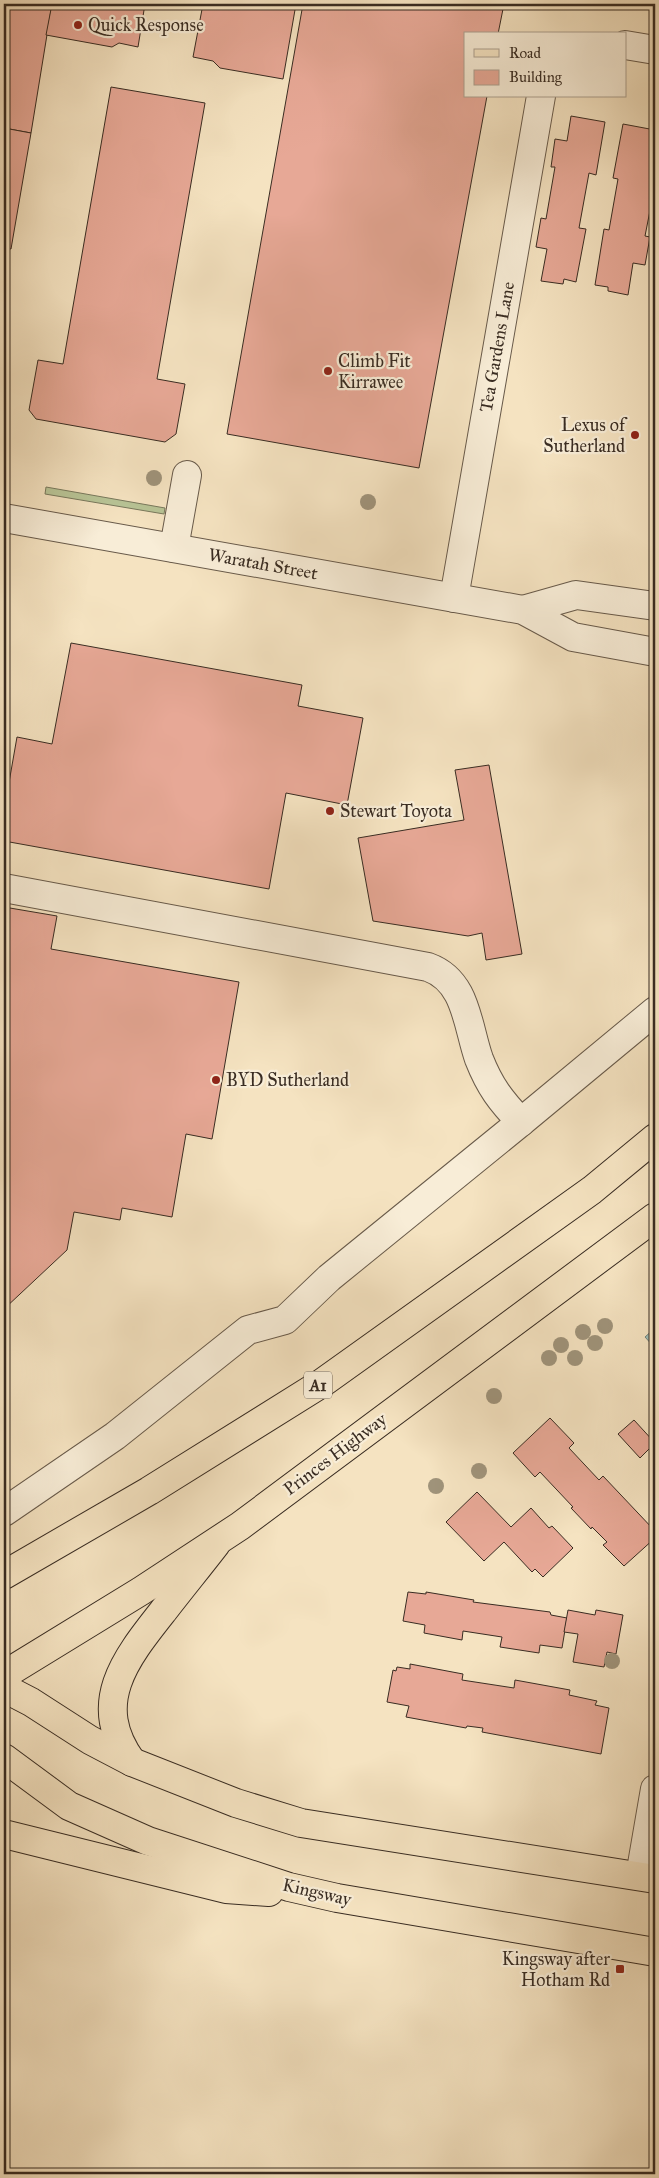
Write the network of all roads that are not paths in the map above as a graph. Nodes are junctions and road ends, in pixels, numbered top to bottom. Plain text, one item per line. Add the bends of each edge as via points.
1 (626, 44) edge
2 (655, 50) edge
3 (541, 98) edge
4 (187, 475) dead end
5 (4, 518) edge
6 (174, 548) junction
7 (454, 598) junction
8 (655, 606) edge
9 (522, 610) junction
10 (655, 652) edge
11 (4, 888) edge
12 (655, 1010) edge
13 (521, 1122) junction
14 (655, 1138) edge
15 (655, 1217) edge
16 (4, 1512) edge
17 (222, 1537) junction
18 (32, 1560) junction
19 (4, 1575) edge
20 (4, 1591) edge
21 (4, 1675) edge
22 (4, 1688) edge
23 (4, 1758) edge
24 (132, 1762) junction
25 (655, 1789) edge
26 (4, 1834) edge
27 (648, 1878) edge
28 (338, 1898) junction
29 (655, 1952) edge

1 - 2 street
3 - 7 street, Tea Gardens Lane
4 - 6 street
5 - 6 street, Waratah Street
6 - 7 street, Waratah Street
7 - 9 street, Waratah Street
8 - 9 street, Waratah Street via 576,595
9 - 10 street, Waratah Street via 573,637
11 - 13 street via 438,971 453,984 462,1001 479,1060 497,1096
12 - 13 street
13 - 16 street via 329,1278 284,1320 248,1330 115,1436
14 - 18 main road, A1 via 592,1190 322,1383
15 - 17 main road, Princes Highway
17 - 21 main road, Princes Highway
17 - 24 main road via 137,1643 119,1676 113,1698 113,1725
18 - 19 main road, A1
18 - 20 main road
22 - 24 main road
23 - 28 main road, Kingsway via 69,1806 148,1841 290,1887
24 - 27 main road via 236,1803 300,1823
25 - 27 street
26 - 28 main road via 226,1889
28 - 29 main road, Kingsway

